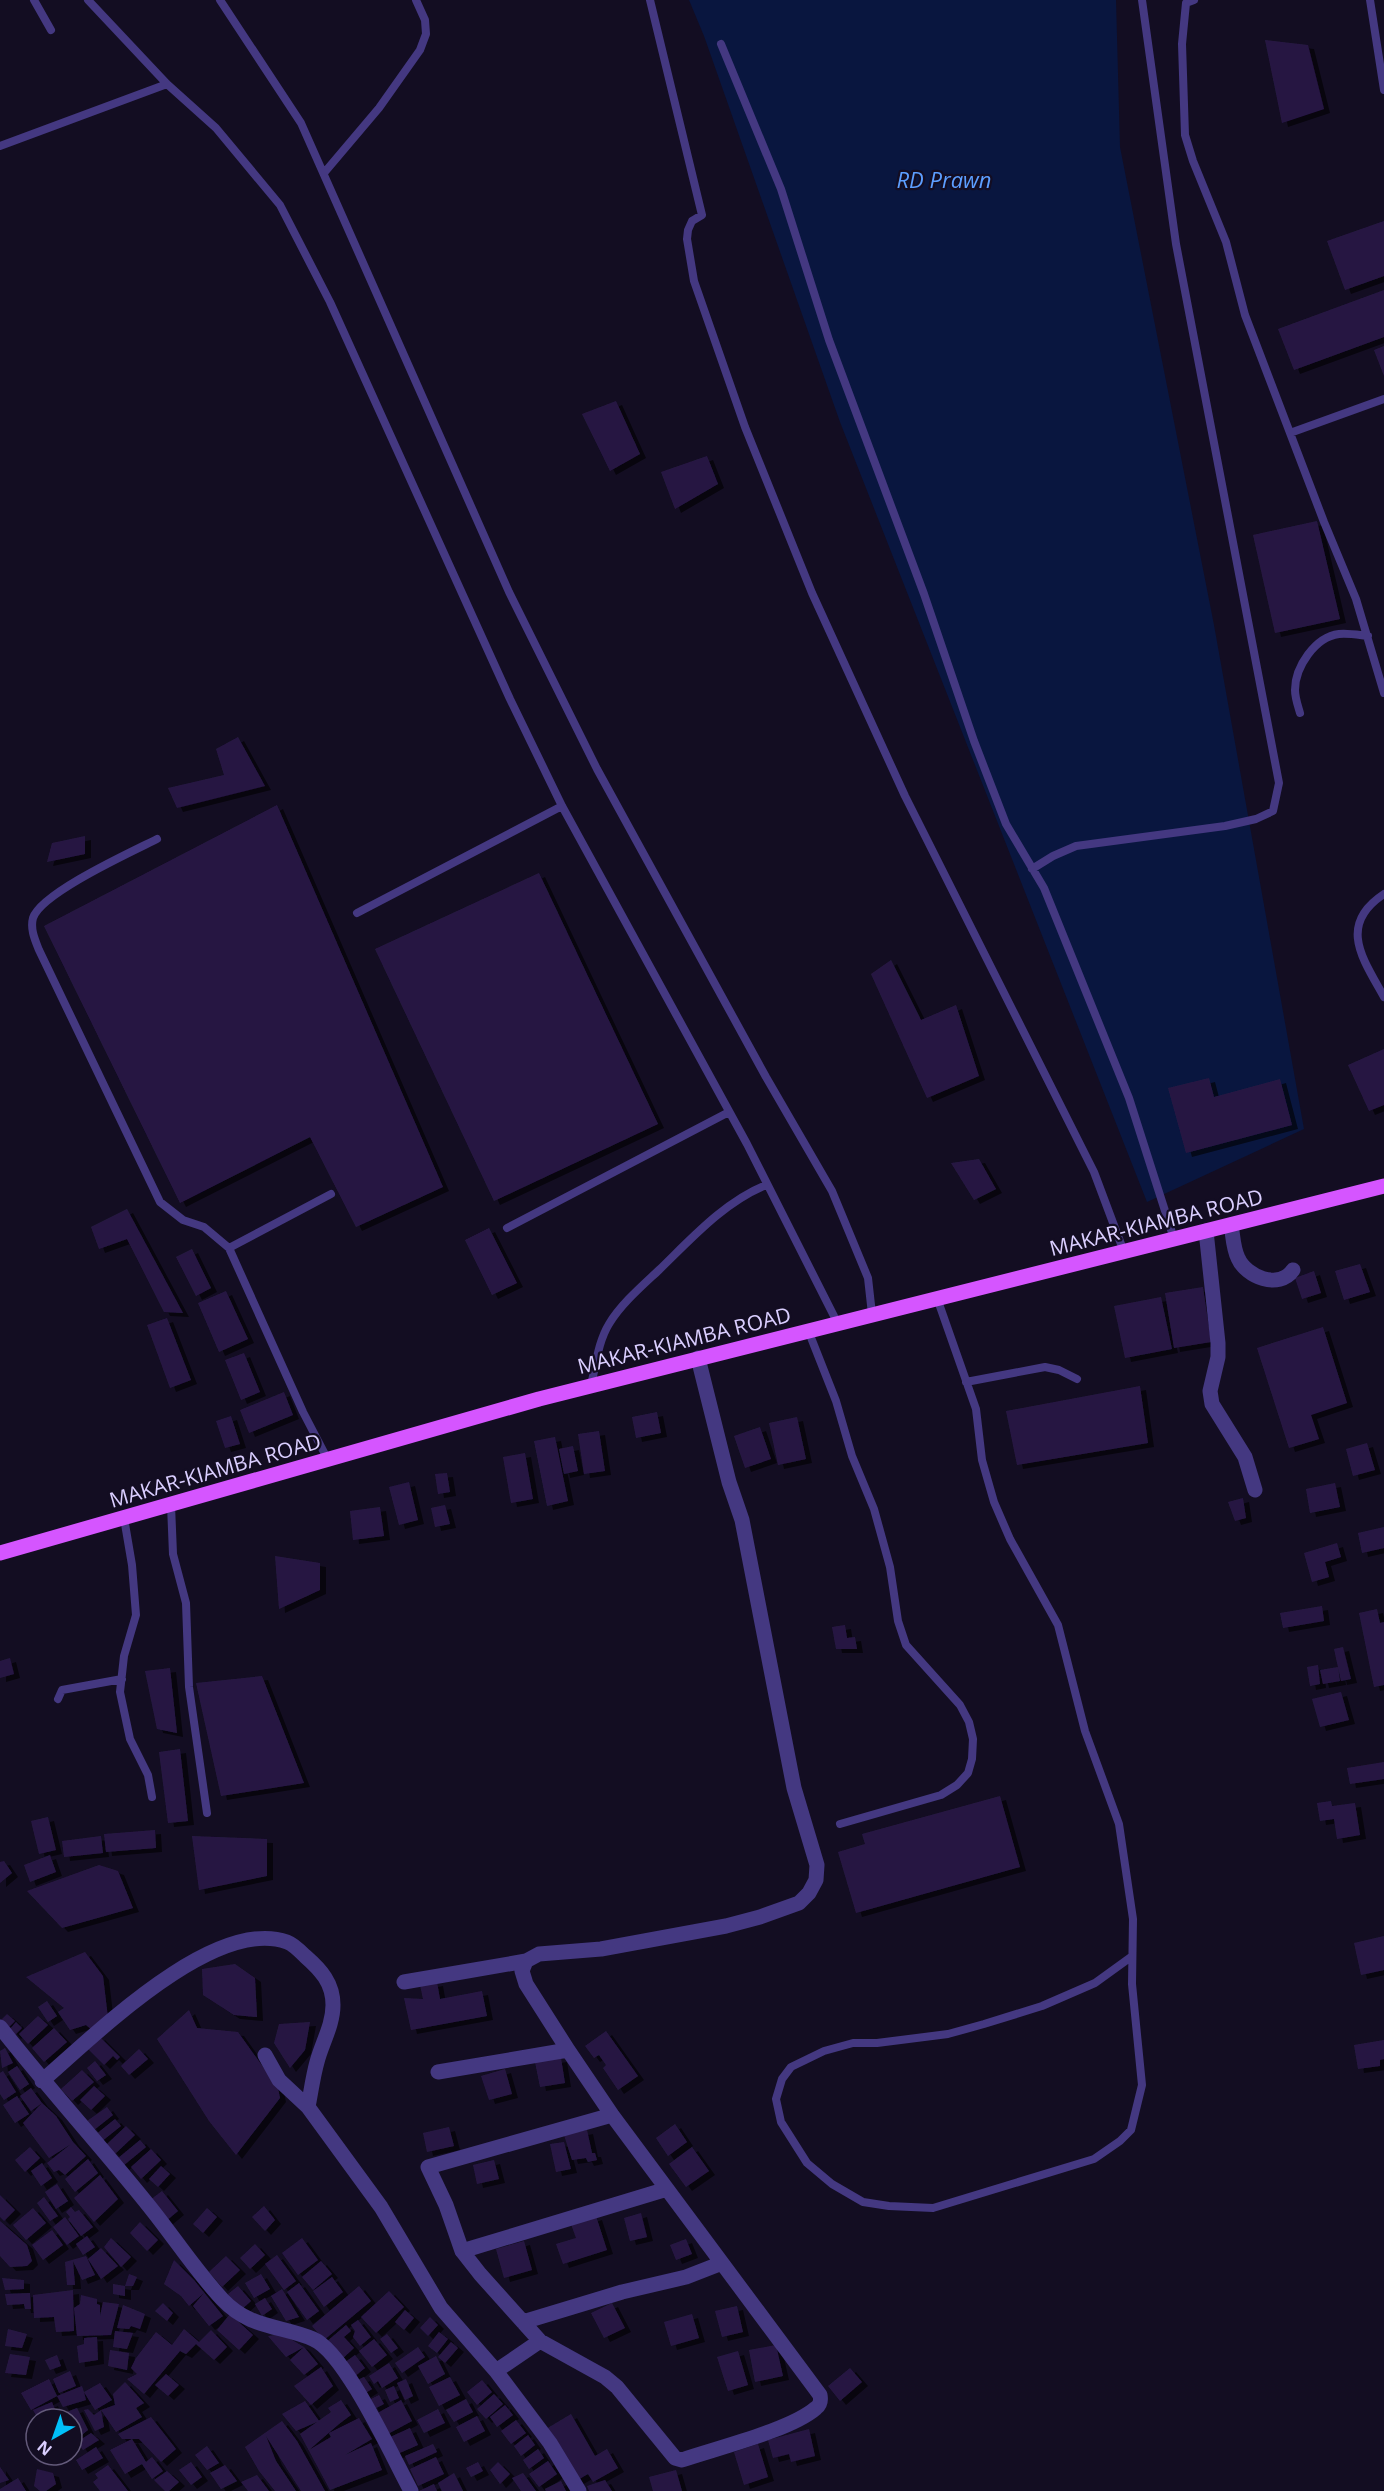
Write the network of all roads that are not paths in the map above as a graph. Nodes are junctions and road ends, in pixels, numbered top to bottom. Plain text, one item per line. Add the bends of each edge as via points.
1 (34, 0) edge
2 (88, 0) edge
3 (220, 0) edge
4 (416, 0) edge
5 (650, 0) edge
6 (1142, 0) edge
7 (1370, 0) edge
8 (1188, 1) edge
9 (51, 30) dead end
10 (721, 44) dead end
11 (167, 84) junction
12 (1384, 90) edge
13 (0, 146) edge
14 (324, 174) junction
15 (1384, 399) edge
16 (1290, 433) junction
17 (1368, 636) junction
18 (1384, 693) edge
19 (1299, 713) dead end
20 (562, 806) junction
21 (157, 838) dead end
22 (1032, 868) junction
23 (1384, 894) edge
24 (357, 913) dead end
25 (1384, 997) edge
26 (729, 1112) junction
27 (766, 1185) junction
28 (1384, 1186) edge
29 (331, 1194) dead end
30 (1231, 1225) junction
31 (507, 1228) dead end
32 (1206, 1231) junction
33 (1174, 1239) junction
34 (229, 1248) junction
35 (1124, 1252) junction
36 (1293, 1270) dead end
37 (937, 1298) junction
38 (872, 1314) junction
39 (837, 1322) junction
40 (808, 1330) junction
41 (698, 1358) junction
42 (1077, 1379) dead end
43 (966, 1383) junction
44 (591, 1385) junction
45 (328, 1460) junction
46 (1256, 1490) dead end
47 (171, 1505) junction
48 (123, 1518) junction
49 (0, 1553) edge
50 (122, 1679) junction
51 (58, 1699) dead end
52 (152, 1797) dead end
53 (207, 1813) dead end
54 (840, 1824) dead end
55 (1131, 1957) junction
56 (526, 1961) junction
57 (404, 1982) dead end
58 (0, 2027) edge
59 (568, 2050) junction
60 (265, 2055) dead end
61 (438, 2072) dead end
62 (42, 2081) junction
63 (308, 2107) junction
64 (612, 2115) junction
65 (667, 2189) junction
66 (462, 2251) junction
67 (722, 2263) junction
68 (523, 2322) junction
69 (540, 2341) junction
70 (496, 2371) junction
71 (411, 2491) edge
72 (579, 2491) edge

1 - 9 lane
2 - 11 lane
3 - 14 lane via 301,123
4 - 14 lane via 426,34 420,50 379,108
5 - 35 lane via 702,215 692,221 688,230 694,281 745,427 821,615 905,796 1094,1172
6 - 22 lane via 1176,244 1279,783 1273,811 1256,819 1076,846
7 - 12 lane
8 - 16 lane via 1182,44 1185,135 1226,242 1245,315
10 - 22 lane via 781,189 829,340 974,741 1006,824
11 - 13 lane
11 - 20 lane via 216,128 280,205 330,302
14 - 38 lane via 509,592 597,770 831,1191 868,1278
15 - 16 lane
16 - 17 lane
17 - 18 lane
17 - 19 lane via 1339,634 1317,645 1297,676
20 - 24 lane
20 - 26 lane
21 - 34 lane via 42,903 33,918 33,932 160,1202 183,1220 204,1227
22 - 33 lane via 1044,888 1129,1098
23 - 25 lane via 1369,904 1360,919 1356,938
26 - 27 lane
26 - 31 lane
27 - 39 lane
27 - 44 lane via 747,1192 714,1218 617,1314 601,1342
28 - 30 main road, MAKAR-KIAMBA ROAD
29 - 34 lane
30 - 32 main road, MAKAR-KIAMBA ROAD
30 - 36 street via 1238,1259 1248,1270 1264,1279 1279,1280 1287,1278
32 - 33 main road, MAKAR-KIAMBA ROAD
32 - 46 street via 1218,1343 1210,1391 1212,1404 1245,1457
33 - 35 main road, MAKAR-KIAMBA ROAD
34 - 45 lane
35 - 37 main road, MAKAR-KIAMBA ROAD
37 - 38 main road, MAKAR-KIAMBA ROAD
37 - 43 lane
38 - 39 main road, MAKAR-KIAMBA ROAD
39 - 40 main road, MAKAR-KIAMBA ROAD
40 - 41 main road, MAKAR-KIAMBA ROAD
40 - 54 lane via 874,1509 906,1646 960,1705 973,1739 968,1773 957,1785 941,1795
41 - 44 main road, MAKAR-KIAMBA ROAD
41 - 56 street via 742,1520 794,1788 817,1865 816,1880 800,1903 760,1917 601,1949 539,1954
42 - 43 lane via 1046,1367
43 - 55 lane via 976,1409 982,1460 994,1502 1058,1625 1085,1731 1119,1824 1133,1919
44 - 45 main road, MAKAR-KIAMBA ROAD
45 - 47 main road, MAKAR-KIAMBA ROAD
47 - 48 main road, MAKAR-KIAMBA ROAD
47 - 53 lane via 173,1554 186,1603 189,1686
48 - 49 main road, MAKAR-KIAMBA ROAD
48 - 50 lane via 136,1615
50 - 51 lane via 62,1690
50 - 52 lane via 120,1692 130,1739 148,1775
55 - 55 lane via 1095,1983 1042,2006 984,2024 948,2034 853,2043 824,2051 791,2067 782,2079 776,2099 781,2122 807,2163 832,2184 863,2202 889,2206 933,2208 1094,2159 1131,2130 1142,2085
56 - 57 street
56 - 59 street via 522,1971 526,1984
58 - 62 street
59 - 61 street
59 - 64 street
60 - 63 street via 279,2080
62 - 63 street via 125,2010 202,1955 258,1938 288,1942 330,1984 333,2006 328,2034 317,2061
62 - 71 street via 224,2301 263,2326 314,2340 337,2361
63 - 70 street via 381,2207 441,2308
64 - 65 street
64 - 66 street via 428,2167
65 - 66 street
65 - 67 street
66 - 68 street
67 - 68 street via 686,2277
67 - 69 street via 820,2395 816,2409 781,2427 682,2460 675,2458 611,2382
68 - 69 street
69 - 70 street
70 - 72 street via 550,2443

